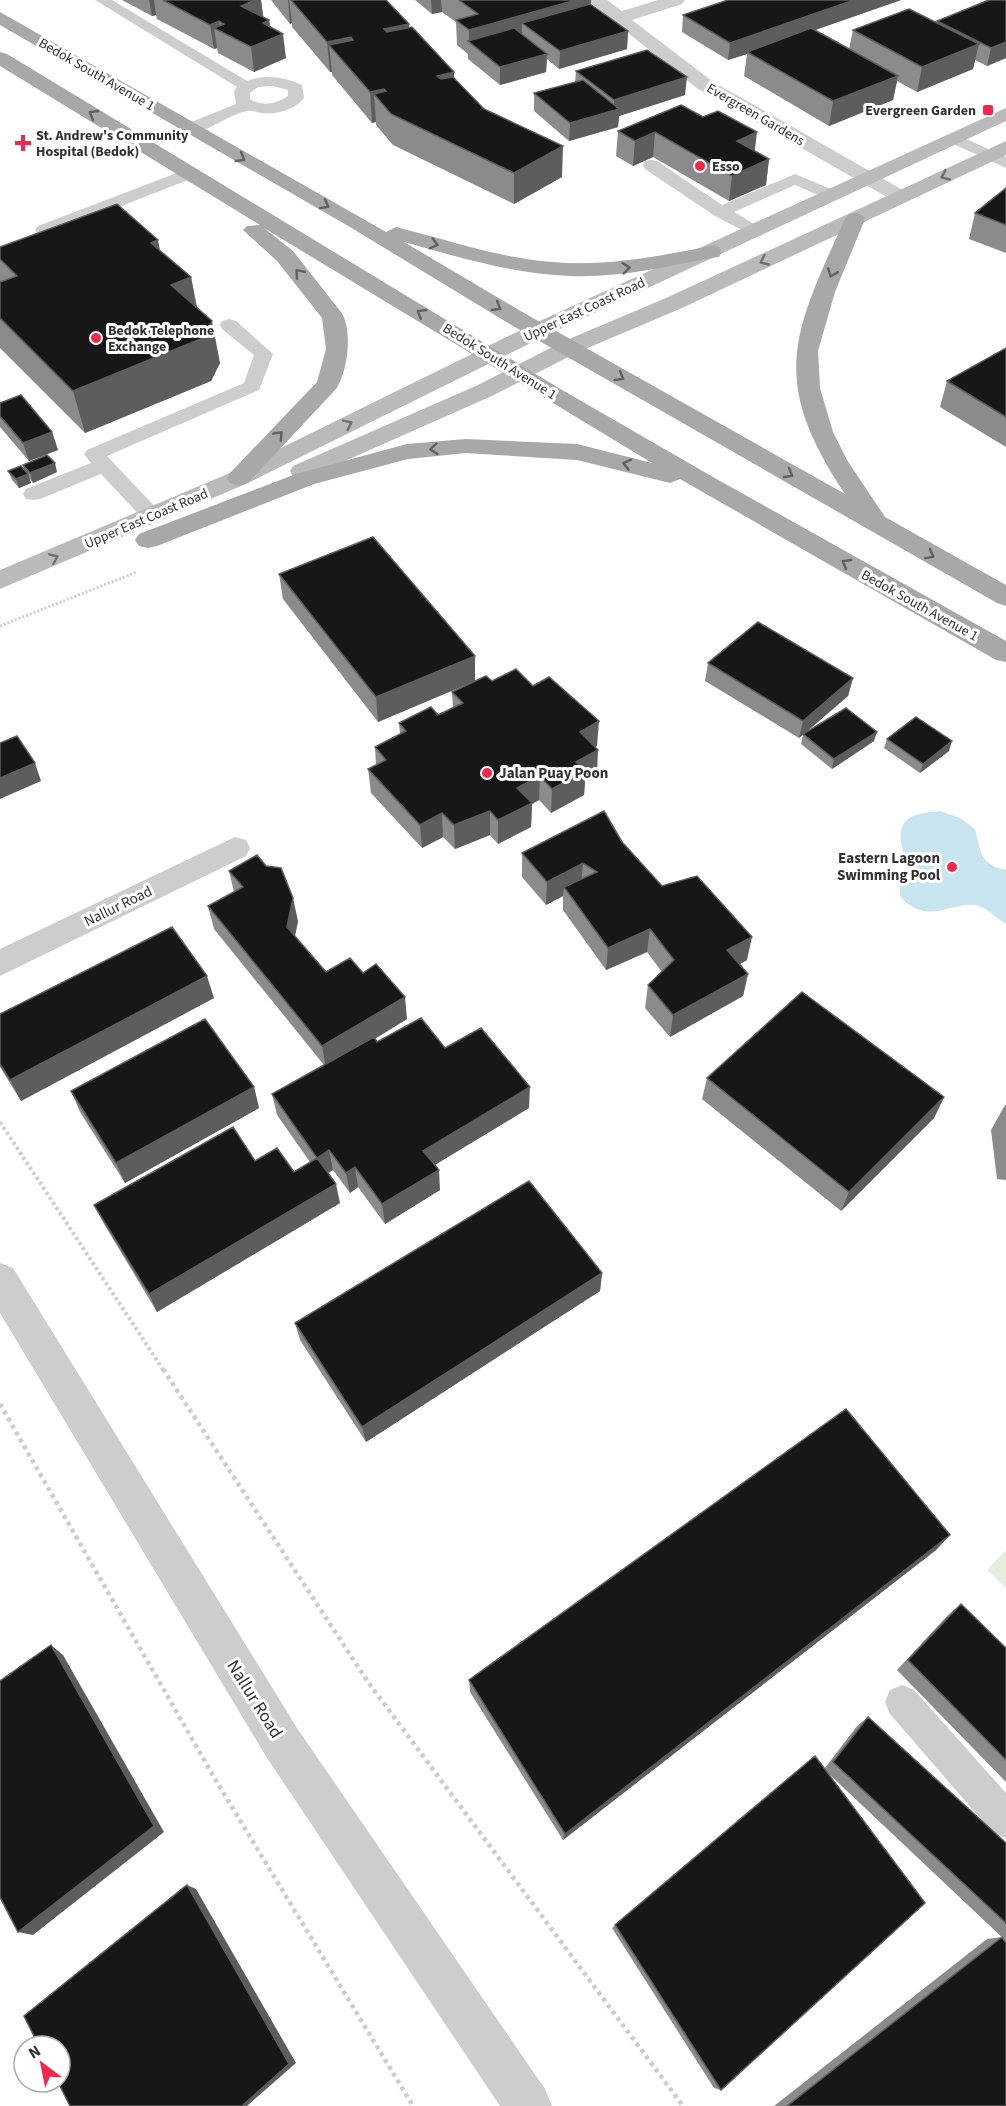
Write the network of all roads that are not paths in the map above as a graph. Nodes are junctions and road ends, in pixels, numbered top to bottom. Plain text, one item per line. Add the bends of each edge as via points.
1 (102, 0) edge
2 (596, 0) edge
3 (676, 0) edge
4 (0, 17) edge
5 (619, 18) junction
6 (0, 58) edge
7 (247, 87) junction
8 (247, 105) junction
9 (1006, 114) edge
10 (190, 128) junction
11 (955, 139) junction
12 (1001, 155) edge
13 (651, 165) edge
14 (179, 168) junction
15 (868, 179) junction
16 (832, 196) junction
17 (901, 197) junction
18 (722, 212) junction
19 (855, 219) junction
20 (357, 223) junction
21 (44, 230) edge
22 (755, 232) junction
23 (711, 252) junction
24 (229, 325) dead end
25 (539, 330) junction
26 (570, 348) junction
27 (489, 354) junction
28 (520, 373) junction
29 (104, 465) junction
30 (239, 478) junction
31 (704, 483) junction
32 (33, 494) dead end
33 (879, 527) junction
34 (150, 528) junction
35 (0, 580) edge
36 (1006, 597) edge
37 (0, 602) edge
38 (1006, 653) edge
39 (235, 848) dead end
40 (0, 963) edge
41 (0, 1280) edge
42 (902, 1702) dead end
43 (1006, 1820) edge
44 (528, 2106) edge

1 - 7 lane
2 - 5 street, Evergreen Gardens
3 - 5 street
4 - 10 main road, Bedok South Avenue 1
5 - 15 street, Evergreen Gardens via 705,85
14 -> 6 main road, Bedok South Avenue 1
7 - 8 lane via 240,96
7 - 8 lane via 263,81 282,82 296,88 297,93 284,106
8 - 10 lane
9 - 11 main road, Upper East Coast Road
10 -> 20 main road, Bedok South Avenue 1
11 - 12 lane
11 - 15 main road, Upper East Coast Road
12 -> 17 main road, Upper East Coast Road
13 - 18 lane
14 - 21 lane
27 -> 14 main road, Bedok South Avenue 1
30 -> 14 main road via 328,384 337,349 333,317 285,256
15 - 16 main road, Upper East Coast Road
15 - 17 street, Evergreen Gardens
16 - 18 lane via 795,179
16 - 22 main road, Upper East Coast Road
17 - 19 main road, Upper East Coast Road
18 - 22 lane
19 -> 26 main road, Upper East Coast Road
19 -> 33 main road via 820,308 806,366 810,396 829,450
20 -> 23 main road via 455,249 561,270 625,269
20 -> 25 main road, Bedok South Avenue 1
22 - 23 main road, Upper East Coast Road
23 - 25 main road, Upper East Coast Road
24 - 29 lane via 264,354 252,386 96,452
25 - 26 main road, Bedok South Avenue 1
25 - 27 main road, Upper East Coast Road
26 - 28 main road, Upper East Coast Road
26 -> 33 main road, Bedok South Avenue 1
27 - 28 main road, Bedok South Avenue 1
30 -> 27 main road, Upper East Coast Road
28 - 31 main road, Bedok South Avenue 1
28 - 34 main road, Upper East Coast Road
29 - 32 lane
29 - 34 lane
30 - 34 main road, Upper East Coast Road
31 -> 34 main road via 577,452 466,446 407,452 305,479
38 -> 31 main road, Bedok South Avenue 1
33 -> 36 main road, Bedok South Avenue 1
35 -> 34 main road, Upper East Coast Road
34 - 37 main road, Upper East Coast Road
39 - 40 street, Nallur Road
41 - 44 street, Nallur Road via 282,1743
42 - 43 lane

